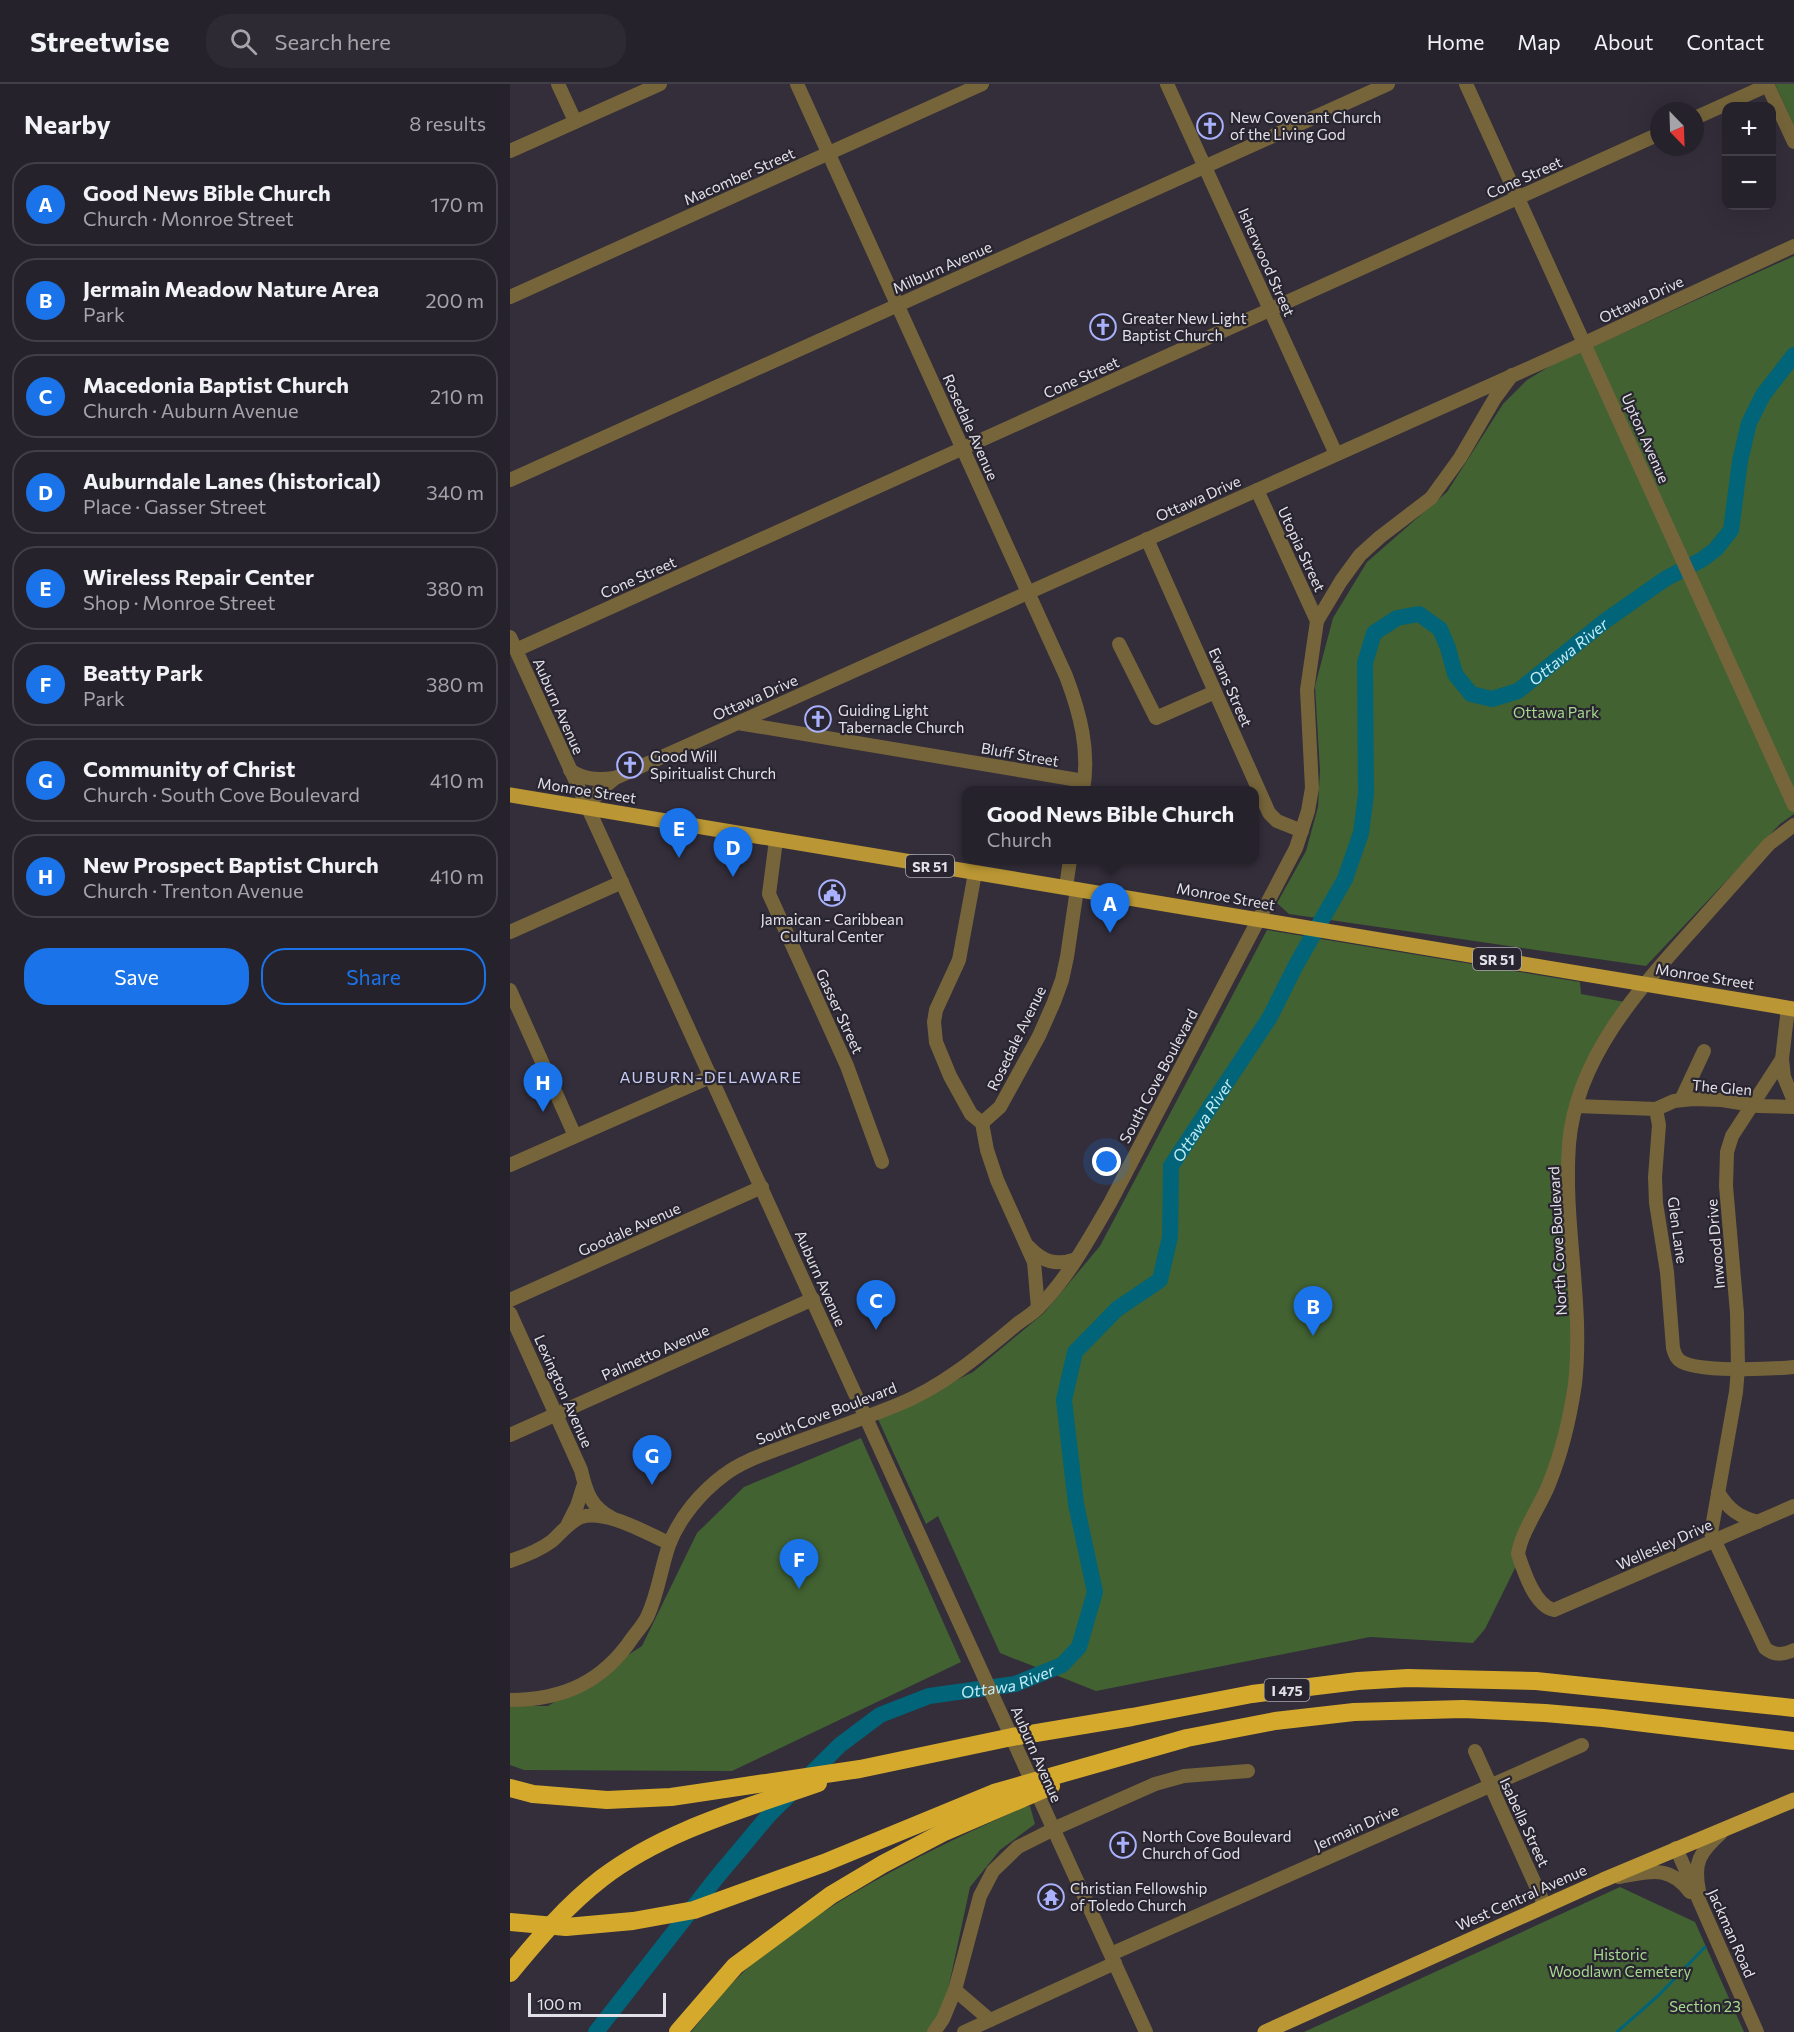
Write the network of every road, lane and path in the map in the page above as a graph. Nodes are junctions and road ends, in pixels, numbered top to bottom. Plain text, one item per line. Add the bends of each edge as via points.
1 (558, 84) edge
2 (660, 84) edge
3 (797, 84) edge
4 (982, 84) edge
5 (1167, 84) edge
6 (1388, 84) edge
7 (1466, 84) edge
8 (1768, 85) edge
9 (1704, 114) edge
10 (575, 121) junction
11 (1650, 138) edge
12 (1794, 142) edge
13 (510, 151) edge
14 (828, 154) junction
15 (1205, 167) junction
16 (1518, 198) junction
17 (1794, 246) edge
18 (510, 297) edge
19 (898, 305) junction
20 (1270, 310) junction
21 (1585, 343) junction
22 (1512, 375) junction
23 (963, 448) junction
24 (1336, 454) junction
25 (510, 480) edge
26 (1257, 490) junction
27 (1147, 539) junction
28 (1028, 592) junction
29 (1317, 621) junction
30 (513, 644) edge
31 (1119, 644) dead end
32 (1215, 692) junction
33 (738, 723) junction
34 (570, 770) junction
35 (615, 778) junction
36 (1084, 786) edge
37 (1257, 786) edge
38 (1259, 791) edge
39 (510, 795) edge
40 (1794, 806) edge
41 (588, 808) junction
42 (1794, 825) edge
43 (1302, 831) junction
44 (776, 840) junction
45 (1070, 864) edge
46 (975, 873) junction
47 (622, 882) junction
48 (1071, 888) junction
49 (1266, 921) junction
50 (510, 932) edge
51 (1643, 983) junction
52 (510, 990) edge
53 (1791, 1008) edge
54 (1704, 1051) dead end
55 (1782, 1059) junction
56 (712, 1076) junction
57 (1681, 1100) junction
58 (1794, 1101) edge
59 (1752, 1105) junction
60 (1576, 1106) junction
61 (1794, 1107) edge
62 (1656, 1109) junction
63 (981, 1123) junction
64 (575, 1136) junction
65 (882, 1162) dead end
66 (510, 1165) edge
67 (762, 1187) junction
68 (1028, 1246) junction
69 (1076, 1259) junction
70 (813, 1299) junction
71 (510, 1300) edge
72 (1038, 1308) junction
73 (510, 1312) edge
74 (1794, 1367) edge
75 (1738, 1368) junction
76 (556, 1414) junction
77 (866, 1416) junction
78 (510, 1436) edge
79 (584, 1485) junction
80 (1718, 1492) junction
81 (1794, 1506) edge
82 (612, 1518) junction
83 (1758, 1522) junction
84 (567, 1527) junction
85 (1714, 1540) junction
86 (669, 1543) junction
87 (510, 1561) edge
88 (1547, 1608) joint
89 (1794, 1650) edge
90 (510, 1700) edge
91 (1794, 1708) edge
92 (1794, 1742) edge
93 (1582, 1745) dead end
94 (1144, 1749) junction
95 (1475, 1752) dead end
96 (866, 1768) junction
97 (1248, 1771) dead end
98 (1491, 1786) junction
99 (510, 1788) edge
100 (1794, 1800) edge
101 (1728, 1827) junction
102 (1054, 1830) junction
103 (1676, 1848) junction
104 (1603, 1880) junction
105 (1545, 1906) junction
106 (1702, 1908) junction
107 (510, 1923) edge
108 (1113, 1958) junction
109 (510, 1973) edge
110 (956, 1990) junction
111 (990, 2020) junction
112 (678, 2032) edge
113 (934, 2032) edge
114 (964, 2032) edge
115 (1146, 2032) edge
116 (1265, 2032) edge
117 (1757, 2032) edge

1 - 10 street
2 - 10 street
3 - 14 street, Rosedale Avenue
4 - 14 street, Macomber Street
5 - 15 street, Isherwood Street
6 - 15 street, Milburn Avenue
7 - 16 street, Upton Avenue
8 - 9 street
8 - 12 street
10 - 13 street
11 - 16 street, Cone Street
14 - 18 street, Macomber Street
14 - 19 street, Rosedale Avenue
15 - 19 street, Milburn Avenue
15 - 20 street, Isherwood Street
16 - 20 street, Cone Street
16 - 21 street, Upton Avenue
17 - 21 street, Ottawa Drive
19 - 23 street, Rosedale Avenue
19 - 25 street, Milburn Avenue
20 - 23 street, Cone Street
20 - 24 street, Isherwood Street
21 - 22 street, Ottawa Drive
21 - 40 street, Upton Avenue
22 - 24 street, Ottawa Drive
22 - 29 street, South Cove Boulevard via 1431,498 1360,555
23 - 28 street, Rosedale Avenue
23 - 30 street, Cone Street
24 - 26 street, Ottawa Drive
26 - 27 street, Ottawa Drive
26 - 29 street, Utopia Street
27 - 28 street, Ottawa Drive
27 - 32 street, Evans Street
28 - 33 street, Ottawa Drive
28 - 36 street, Rosedale Avenue via 1079,713 1086,757
29 - 43 street, South Cove Boulevard via 1307,690 1312,788
30 - 34 street, Auburn Avenue
31 - 32 street via 1156,718
32 - 37 street, Evans Street
33 - 35 street, Ottawa Drive
33 - 36 street, Bluff Street
34 - 35 street, Ottawa Drive via 595,780
34 - 41 street, Auburn Avenue
35 - 41 street, Ottawa Drive via 598,792
38 - 43 street, Evans Street via 1277,821
39 - 41 main road, Monroe Street / SR 51
41 - 44 main road, Monroe Street / SR 51
41 - 47 street, Auburn Avenue
42 - 51 street, North Cove Boulevard via 1769,844
43 - 49 street, South Cove Boulevard
44 - 46 main road, Monroe Street / SR 51
44 - 65 street, Gasser Street via 769,894 847,1066
45 - 48 street, Rosedale Avenue
46 - 48 main road, Monroe Street / SR 51
46 - 63 street via 959,960 934,1022 936,1042 950,1076 971,1114
47 - 50 street
47 - 56 street, Auburn Avenue
48 - 49 main road, Monroe Street / SR 51
48 - 63 street, Rosedale Avenue via 1067,957 1054,1002 1000,1107
49 - 51 main road, Monroe Street / SR 51
49 - 69 street, South Cove Boulevard
51 - 53 main road, Monroe Street / SR 51
51 - 60 street, North Cove Boulevard via 1606,1039
52 - 64 street
53 - 55 street, Inwood Drive
54 - 57 street
55 - 58 street via 1784,1077
55 - 59 street, Inwood Drive
56 - 64 street
56 - 67 street, Auburn Avenue
57 - 59 street, The Glen
57 - 62 street, The Glen
59 - 61 street, The Glen
59 - 75 street, Inwood Drive via 1732,1136 1725,1169
60 - 62 street, The Glen
60 - 88 street, North Cove Boulevard via 1569,1143 1570,1233 1577,1315 1574,1384 1565,1437 1549,1485 1518,1554 1540,1603
62 - 75 street, Glen Lane via 1656,1203 1673,1348 1680,1361 1690,1365
63 - 68 street via 997,1180
64 - 66 street
67 - 70 street, Auburn Avenue
67 - 71 street, Goodale Avenue
68 - 69 street via 1045,1261 1066,1263
68 - 72 street via 1034,1262
69 - 72 street, South Cove Boulevard
70 - 76 street, Palmetto Avenue
70 - 77 street, Auburn Avenue
72 - 77 street, South Cove Boulevard via 952,1376 898,1405
73 - 76 street, Lexington Avenue
74 - 75 street
75 - 80 street, Inwood Drive
76 - 78 street, Palmetto Avenue
76 - 79 street, Lexington Avenue
77 - 86 street, South Cove Boulevard via 743,1463 724,1475 690,1508
77 - 102 street, Auburn Avenue
79 - 82 street, Lexington Avenue via 591,1502
79 - 84 street
80 - 83 street via 1743,1518
80 - 85 street, Inwood Drive via 1711,1533
81 - 83 street, Wellesley Drive
82 - 84 street via 581,1517
82 - 86 street
83 - 85 street, Wellesley Drive
84 - 87 street via 535,1551
85 - 88 street, Wellesley Drive via 1562,1607
85 - 89 street, Inwood Drive via 1765,1648 1780,1655
86 - 90 street, South Cove Boulevard via 648,1616 621,1655 573,1690 532,1700
91 - 96 highway, I 475 via 1536,1680 1358,1681 1252,1694
92 - 94 highway, I 475 via 1545,1713 1423,1708 1275,1721
93 - 98 street, Jermain Drive
94 - 107 highway via 994,1793 770,1884 694,1910 633,1922 566,1927
94 - 112 highway via 942,1833 831,1895 735,1966
95 - 98 street, Isabella Street
96 - 99 highway via 671,1797 607,1800 533,1794
96 - 109 highway via 687,1830 622,1864 583,1894
97 - 102 street via 1184,1776 1155,1784
98 - 105 street, Isabella Street
98 - 108 street, Jermain Drive
100 - 101 main road, West Central Avenue
101 - 103 main road, West Central Avenue
101 - 106 street via 1706,1847 1697,1864
102 - 108 street, Auburn Avenue
102 - 110 street via 1018,1847 993,1871 980,1896
103 - 104 main road, West Central Avenue
103 - 106 street, Jackman Road
104 - 105 main road, West Central Avenue
104 - 106 street via 1669,1873 1685,1885
105 - 116 main road, West Central Avenue
106 - 117 street, Jackman Road
108 - 111 street, Jermain Drive
108 - 115 street, Auburn Avenue
110 - 111 street
110 - 113 street
111 - 114 street, Jermain Drive

